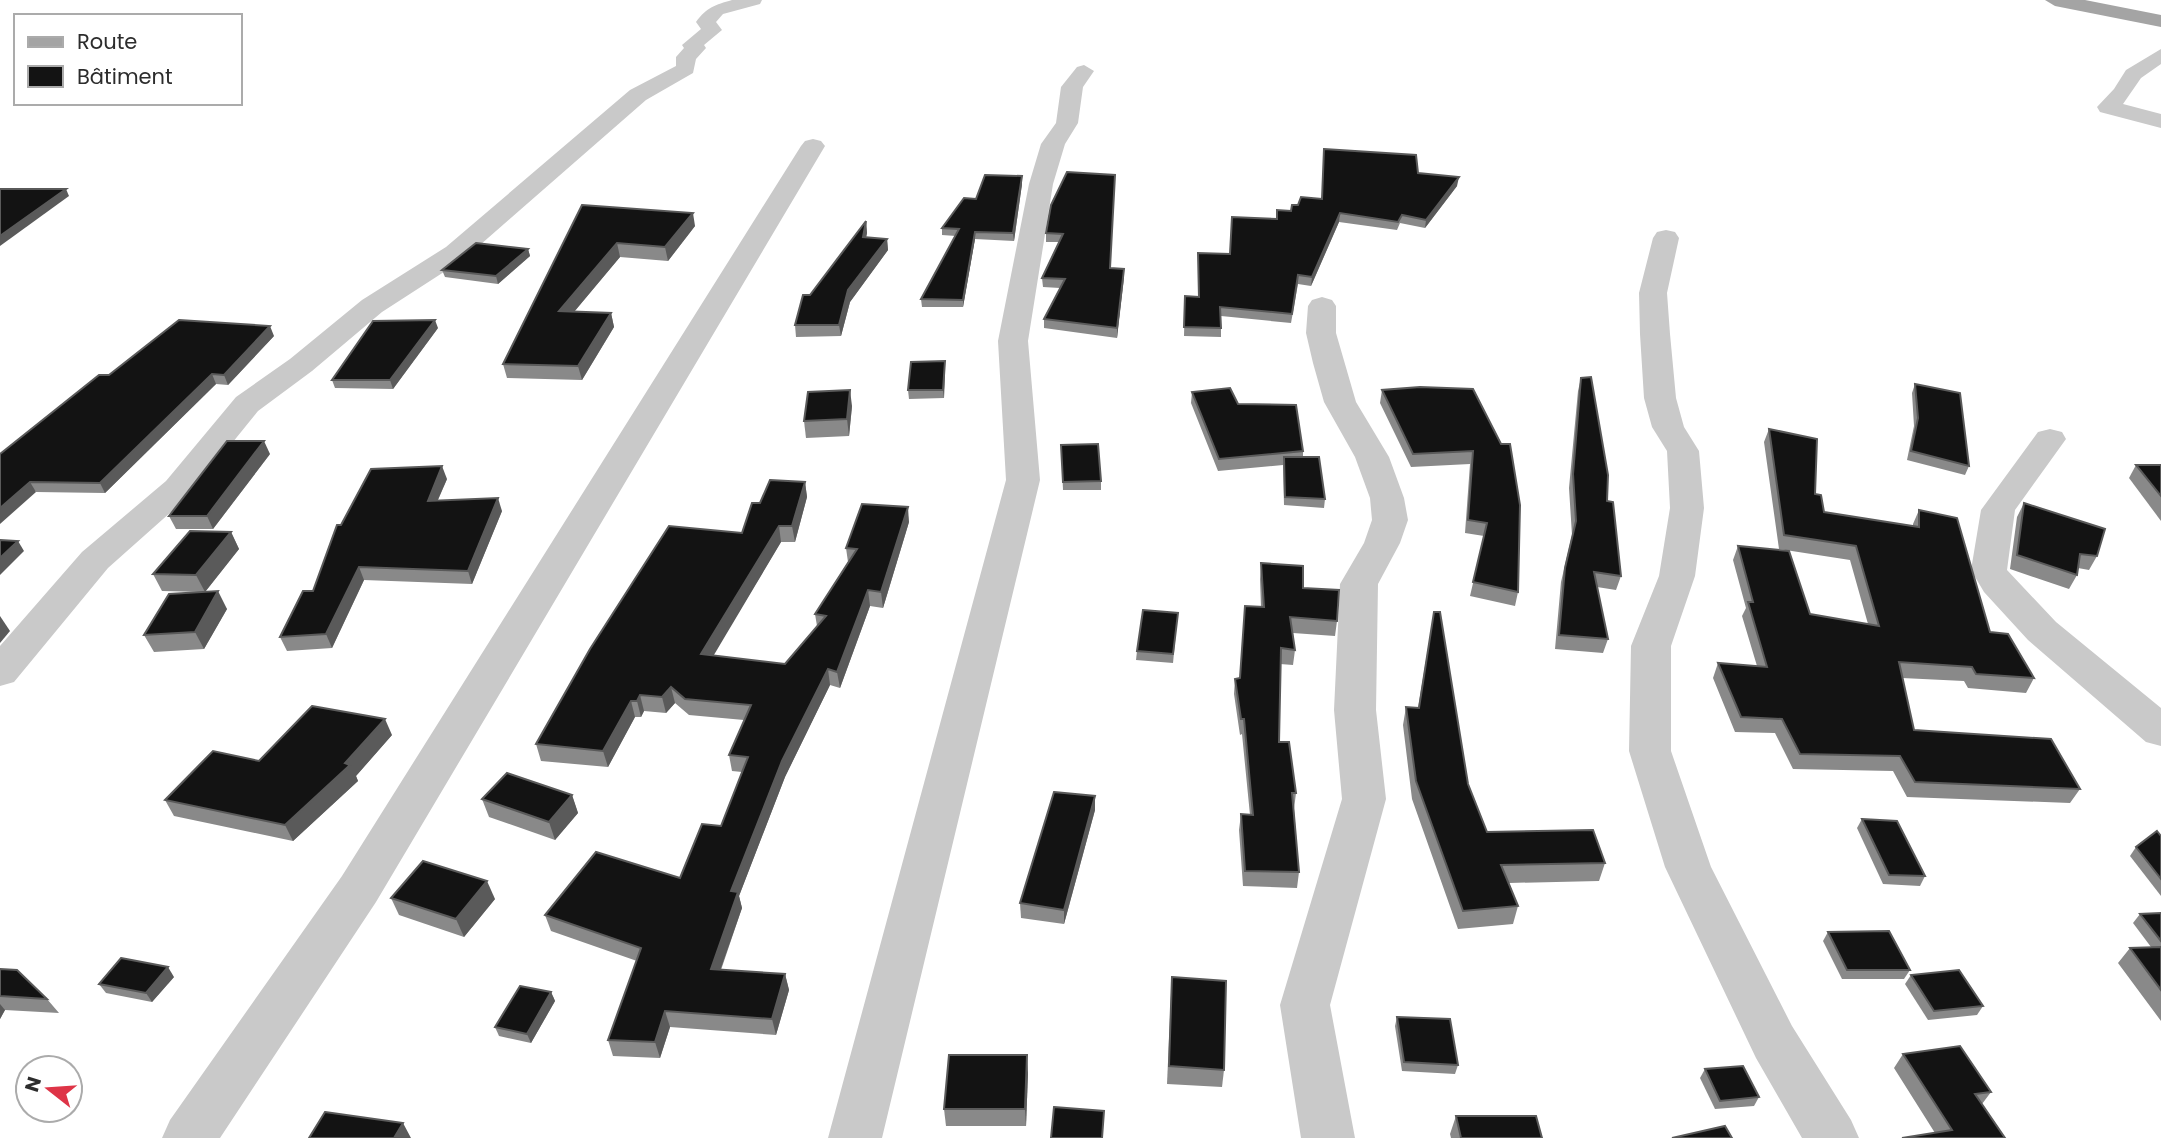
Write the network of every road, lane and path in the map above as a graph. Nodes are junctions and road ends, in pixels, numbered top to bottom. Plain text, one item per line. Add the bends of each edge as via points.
1 (753, 0) edge
2 (2059, 0) edge
3 (2102, 0) edge
4 (2161, 12) edge
5 (2161, 21) edge
6 (2161, 55) edge
7 (1084, 71) dead end
8 (2161, 121) edge
9 (813, 146) dead end
10 (1666, 237) dead end
11 (1322, 306) dead end
12 (2050, 439) dead end
13 (0, 672) edge
14 (2161, 731) edge
15 (189, 1138) edge
16 (855, 1138) edge
17 (1328, 1138) edge
18 (1832, 1138) edge

1 - 13 street via 712,13 706,22 712,30 692,45 696,48 686,57 685,69 638,95 455,253 372,306 247,404 178,488 96,560
2 - 5 main road
3 - 4 main road
6 - 8 street via 2133,74 2108,107
7 - 16 street via 1072,87 1067,123 1053,144 1041,184 1013,341 1023,480
9 - 15 street via 359,889
10 - 18 street via 1653,293 1655,334 1660,398 1668,427 1683,452 1687,508 1677,576 1651,646 1650,751 1688,867 1774,1042
11 - 17 street via 1321,333 1340,402 1372,457 1390,520 1359,584 1355,710 1364,799 1305,1005
12 - 14 street via 1998,510 1989,570 2042,631

